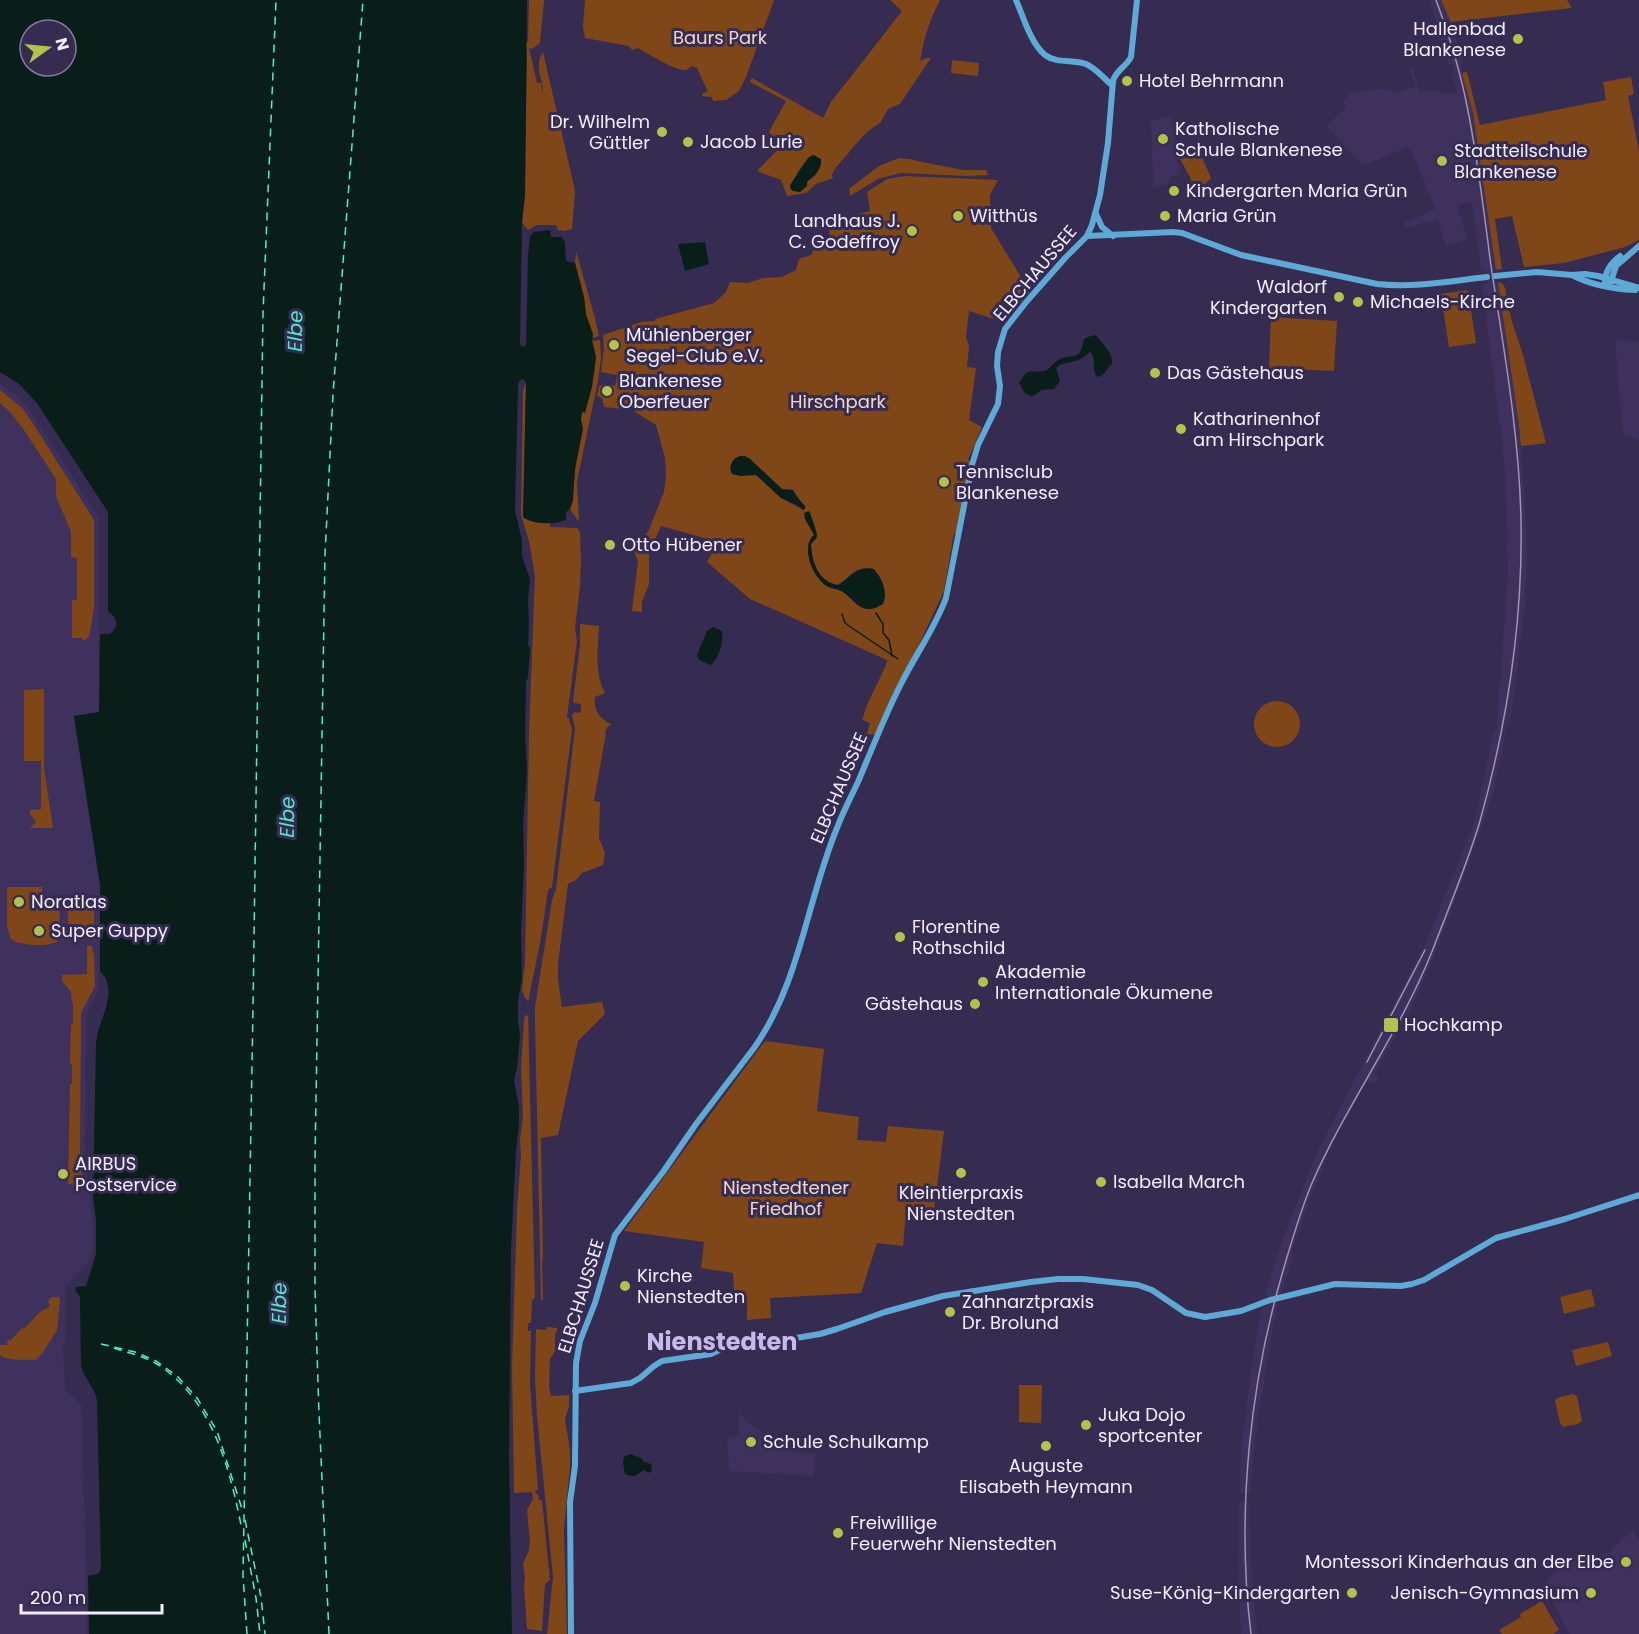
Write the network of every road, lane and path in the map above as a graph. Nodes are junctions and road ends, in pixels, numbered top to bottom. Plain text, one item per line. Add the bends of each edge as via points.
1 (1016, 0) edge
2 (1137, 0) edge
3 (1112, 85) junction
4 (1095, 214) junction
5 (1087, 236) junction
6 (1113, 236) junction
7 (1639, 246) edge
8 (1495, 276) dead end
9 (1487, 277) dead end
10 (1608, 282) junction
11 (1639, 289) edge
12 (1639, 1195) edge
13 (575, 1391) junction
14 (571, 1634) edge

1 - 3 main road via 1044,54 1089,66
2 - 3 main road via 1131,57 1114,75
3 - 4 main road, ELBCHAUSSEE via 1108,143
4 - 5 main road, ELBCHAUSSEE
4 - 6 main road
5 - 6 main road
5 - 13 main road, ELBCHAUSSEE via 1027,301 1002,336 997,362 999,398 972,465 943,606 892,700 837,828 778,1007 754,1048 614,1237 577,1353
6 - 9 main road via 1182,233 1241,255 1393,286
7 - 10 main road via 1612,262
8 - 10 main road via 1537,272 1587,274
10 - 11 main road
12 - 13 main road via 1496,1238 1412,1284 1335,1284 1205,1317 1180,1310 1146,1287 1058,1280 952,1294 796,1338 744,1340 717,1352 662,1361 631,1383
13 - 14 main road, ELBCHAUSSEE via 570,1502

